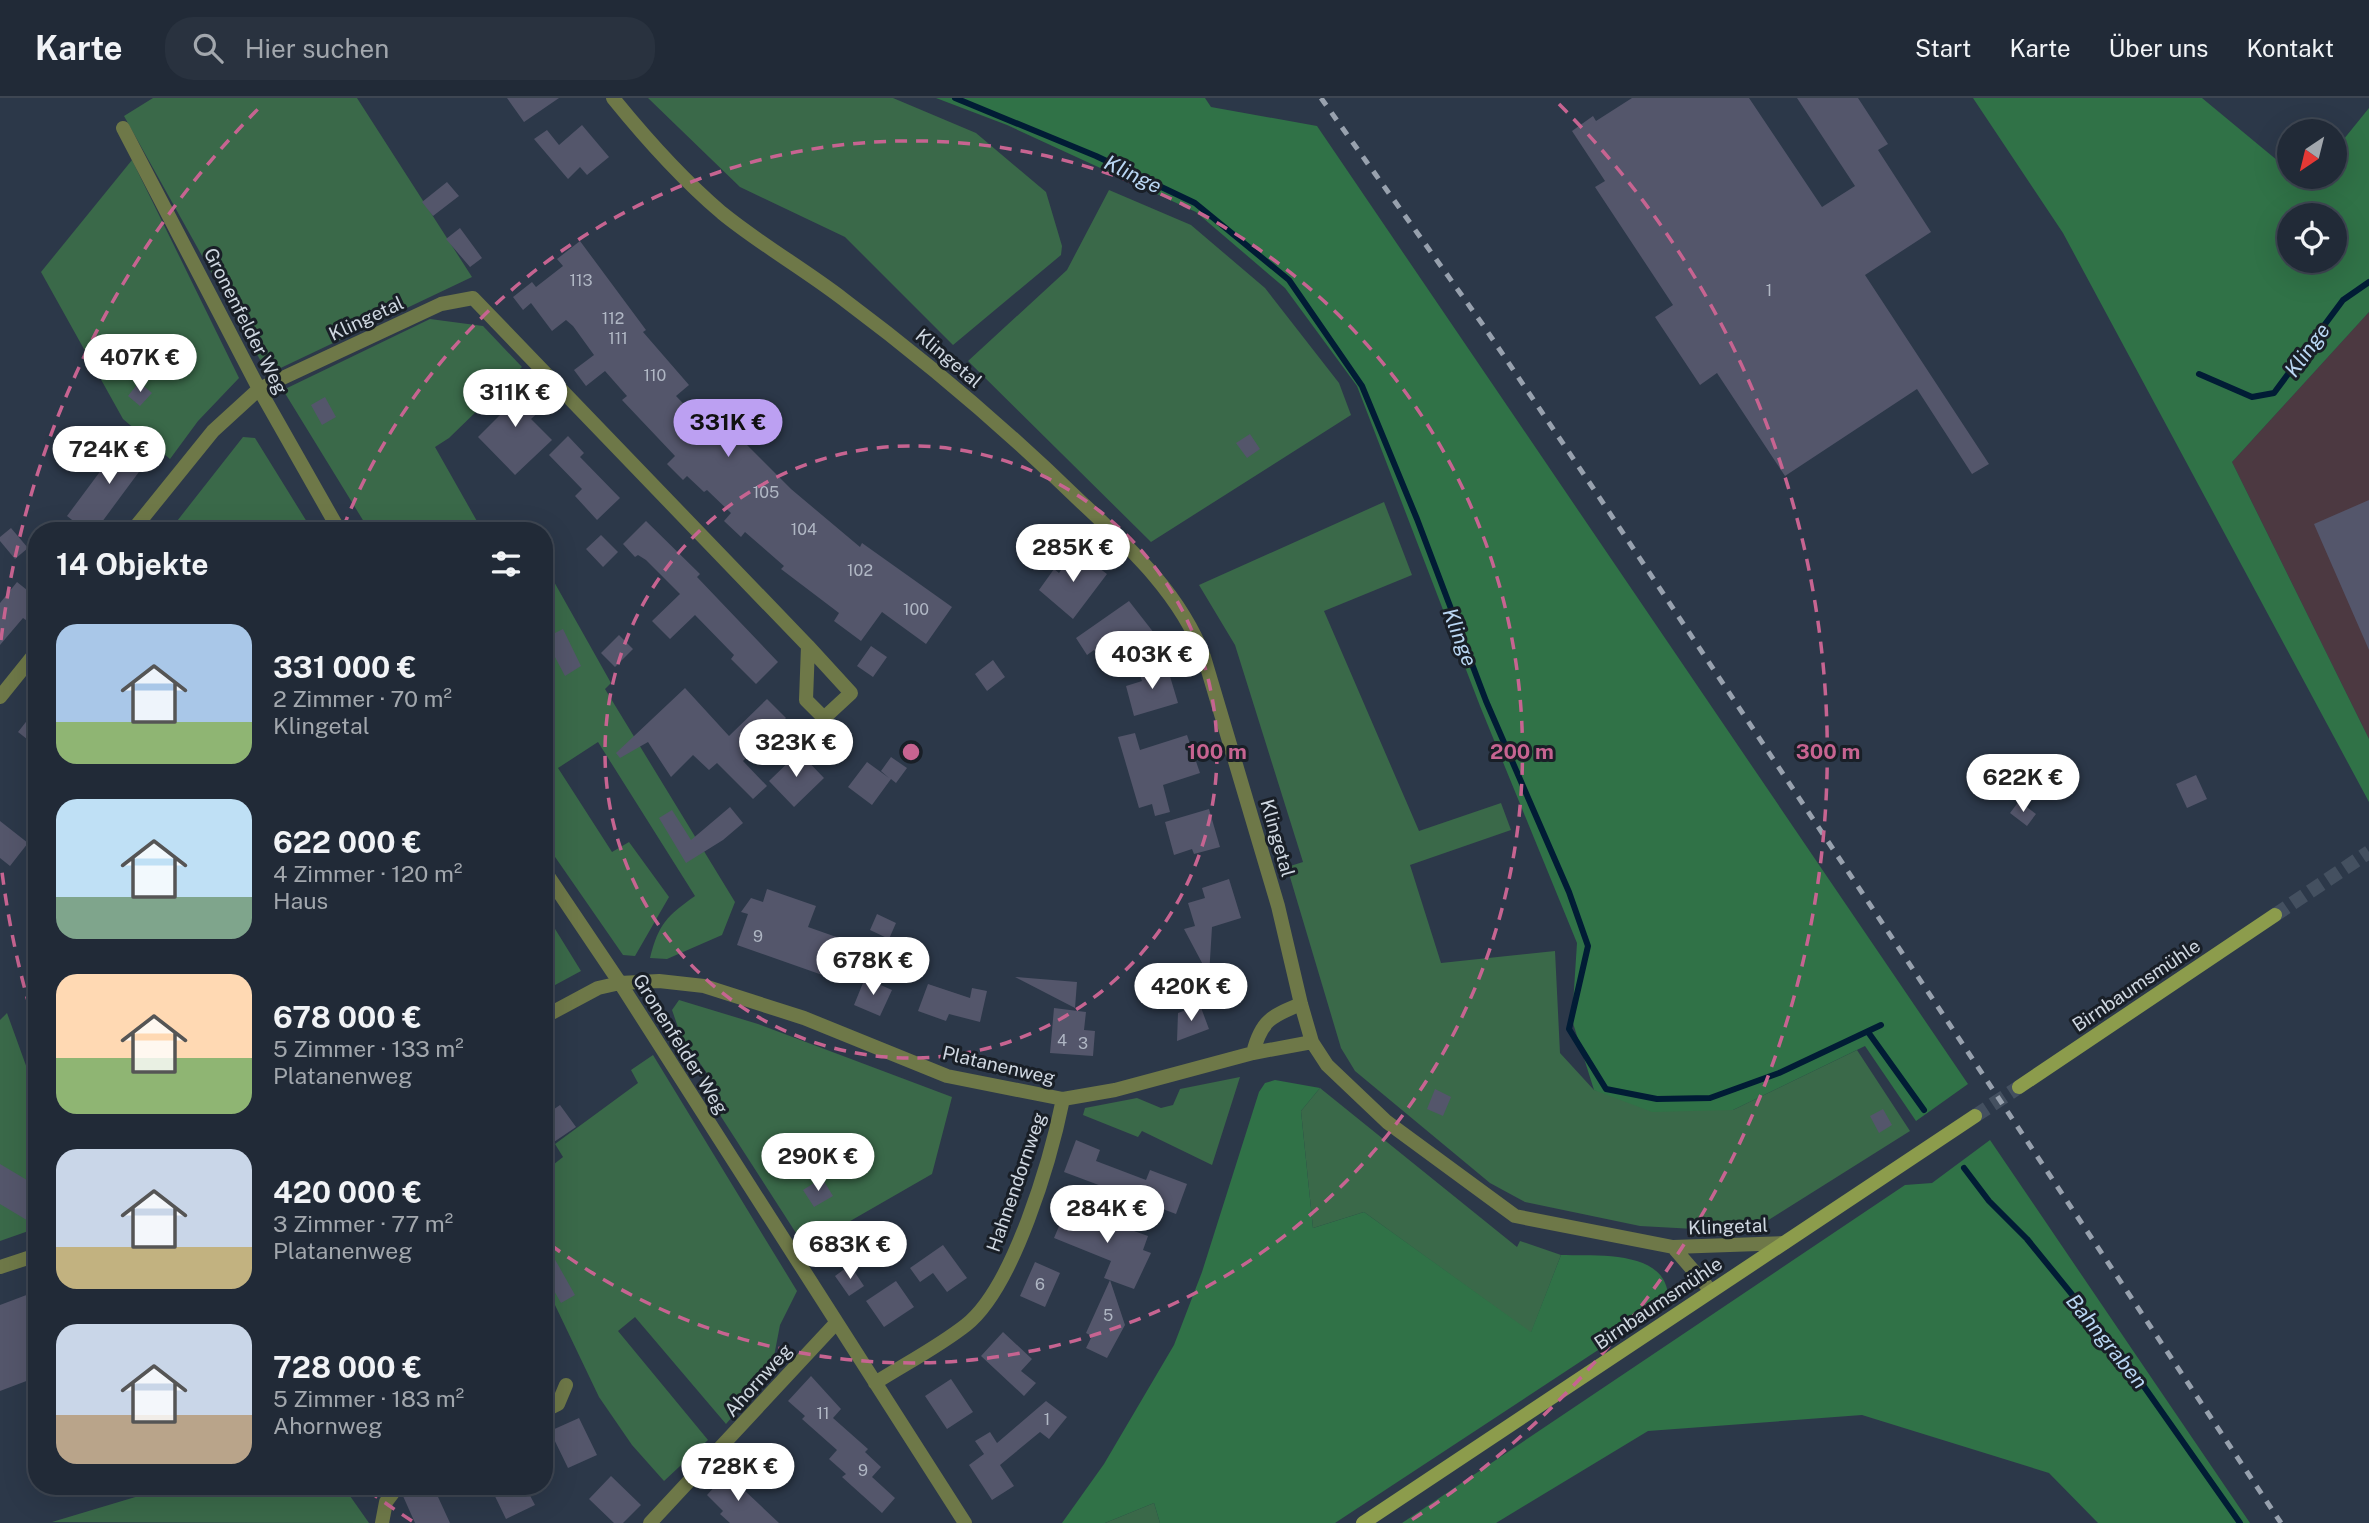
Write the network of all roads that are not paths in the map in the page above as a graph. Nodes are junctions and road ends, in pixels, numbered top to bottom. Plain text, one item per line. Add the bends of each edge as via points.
1 (613, 98) edge
2 (123, 128) dead end
3 (259, 389) junction
4 (139, 522) edge
5 (334, 522) edge
6 (808, 646) junction
7 (28, 662) edge
8 (0, 697) edge
9 (553, 883) edge
10 (2275, 915) tunnel mouth
11 (620, 983) junction
12 (1301, 1004) junction
13 (553, 1012) edge
14 (1312, 1042) junction
15 (1253, 1053) junction
16 (2019, 1087) tunnel mouth
17 (1063, 1099) junction
18 (1975, 1116) tunnel mouth
19 (1784, 1243) junction
20 (1673, 1247) junction
21 (28, 1258) edge
22 (0, 1267) edge
23 (1711, 1291) junction
24 (836, 1323) junction
25 (875, 1383) junction
26 (566, 1385) dead end
27 (553, 1406) edge
28 (391, 1495) edge
29 (382, 1523) edge
30 (650, 1523) edge
31 (964, 1523) edge
32 (1363, 1523) edge

1 - 12 street, Klingetal via 655,150 723,214 940,373 1052,473 1142,561 1178,604 1208,669 1278,906
2 - 3 street, Gronenfelder Weg
3 - 4 street via 213,431
3 - 5 street, Gronenfelder Weg
3 - 6 street, Klingetal via 441,304 473,298
6 - 6 street, Klingetal via 851,692 824,718 806,700
7 - 8 street
9 - 11 street, Gronenfelder Weg
10 - 16 main road, Birnbaumsmühle
11 - 13 street, Platanenweg via 598,988
11 - 17 street, Platanenweg via 704,986 804,1018 947,1076
11 - 24 street, Gronenfelder Weg
12 - 14 street, Klingetal
12 - 15 street via 1278,1013 1259,1029
14 - 15 street, Platanenweg
14 - 20 street, Klingetal via 1326,1065 1387,1122 1515,1216
15 - 17 street, Platanenweg
17 - 25 street, Hahnendornweg via 1039,1187 991,1296 967,1324
18 - 19 main road, Birnbaumsmühle
19 - 20 street, Klingetal
19 - 23 main road, Birnbaumsmühle
20 - 23 street, Klingetal
21 - 22 street
23 - 32 main road, Birnbaumsmühle
24 - 25 street, Gronenfelder Weg
24 - 30 street, Ahornweg
25 - 31 street, Gronenfelder Weg
26 - 27 street
28 - 29 street

